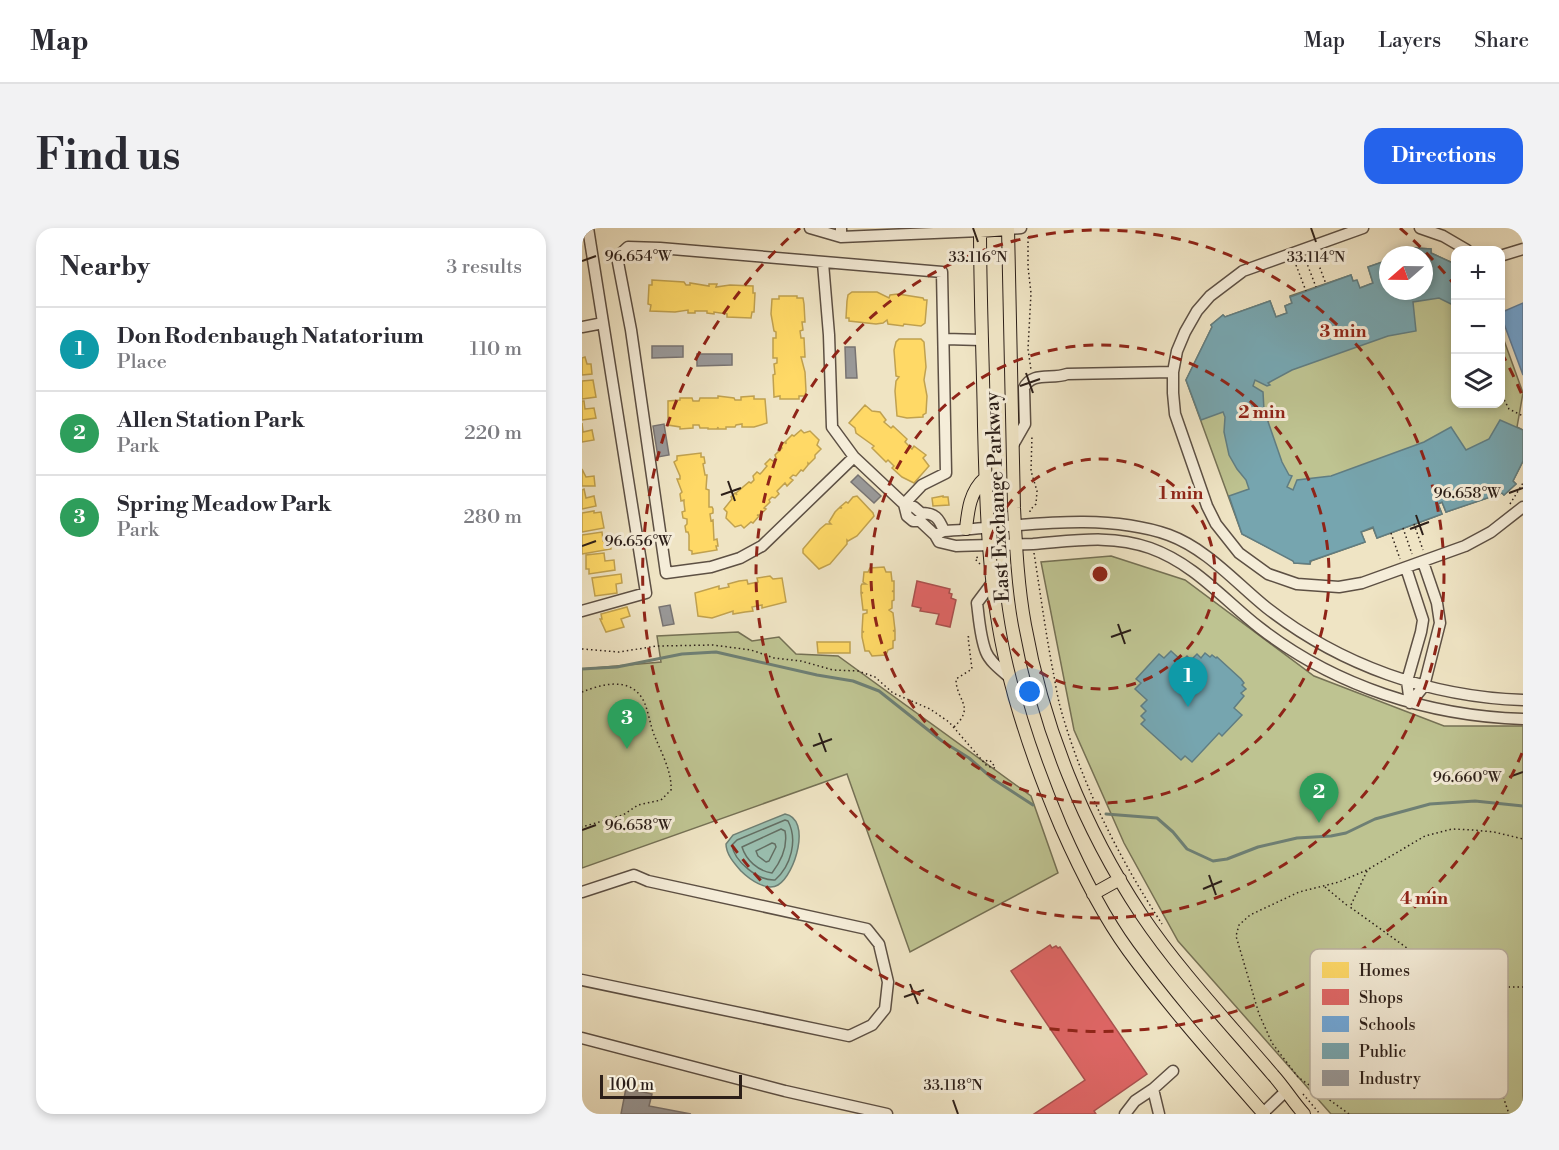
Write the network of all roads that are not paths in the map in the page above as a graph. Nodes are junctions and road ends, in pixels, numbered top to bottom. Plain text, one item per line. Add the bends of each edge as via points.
1 (588, 228) edge
2 (810, 228) edge
3 (1008, 228) edge
4 (1021, 228) edge
5 (1363, 228) edge
6 (1420, 228) edge
7 (980, 229) edge
8 (928, 230) edge
9 (867, 232) edge
10 (841, 233) edge
11 (1461, 246) edge
12 (1523, 249) edge
13 (1505, 254) edge
14 (823, 263) junction
15 (603, 323) junction
16 (582, 327) edge
17 (945, 339) junction
18 (982, 340) junction
19 (1173, 372) junction
20 (1013, 446) junction
21 (854, 457) junction
22 (985, 478) junction
23 (904, 504) junction
24 (1523, 507) edge
25 (1015, 526) junction
26 (989, 528) junction
27 (966, 529) junction
28 (940, 533) junction
29 (1016, 544) junction
30 (989, 545) junction
31 (1423, 557) junction
32 (1403, 564) junction
33 (1222, 570) junction
34 (992, 583) junction
35 (1210, 585) junction
36 (582, 611) edge
37 (1009, 677) junction
38 (1407, 681) junction
39 (1424, 686) junction
40 (1523, 700) edge
41 (1410, 703) junction
42 (1523, 718) edge
43 (1120, 879) junction
44 (582, 892) edge
45 (1094, 894) junction
46 (582, 981) edge
47 (582, 1038) edge
48 (1173, 1071) dead end
49 (1289, 1086) junction
50 (1153, 1089) junction
51 (1298, 1112) edge
52 (887, 1114) edge
53 (1125, 1114) edge
54 (1160, 1114) edge
55 (1264, 1114) edge

1 - 15 street
2 - 10 street
3 - 4 street
3 - 7 main road
3 - 20 main road, East Exchange Parkway
5 - 19 street via 1251,267 1222,285 1201,305 1188,325
6 - 11 street
7 - 8 street
7 - 18 main road, East Exchange Parkway
8 - 9 street
9 - 10 street
12 - 13 street
14 - 17 street via 942,272
14 - 21 street via 832,428
14 - 21 street via 628,247 617,257 666,573 711,567 762,546
15 - 16 street
15 - 36 street via 646,593
17 - 18 street
17 - 23 street via 946,473 922,485
18 - 22 main road, East Exchange Parkway
19 - 20 street via 1036,377 1025,384 1025,424
19 - 32 street via 1175,414 1207,506 1222,535 1243,558 1281,579 1313,586 1356,585
20 - 25 main road, East Exchange Parkway
21 - 23 street
22 - 26 main road, East Exchange Parkway
22 - 27 main road via 975,487
23 - 28 street via 913,521 921,517
24 - 31 street via 1479,540
25 - 26 street
25 - 29 main road, East Exchange Parkway
25 - 33 street via 1095,521 1137,526 1183,541
26 - 27 street
26 - 30 main road, East Exchange Parkway
27 - 28 street
28 - 30 street via 939,542
29 - 30 street
29 - 35 street via 1099,539 1127,542 1166,555 1189,567
29 - 43 main road, East Exchange Parkway via 1025,627 1049,718 1082,805
30 - 34 main road, East Exchange Parkway
31 - 32 street
31 - 39 street via 1440,616
32 - 38 street via 1423,620
33 - 35 street
33 - 38 street via 1314,640 1358,663
34 - 37 main road, East Exchange Parkway
34 - 37 street via 977,603 979,615 986,652
35 - 41 street via 1297,654 1356,684
37 - 45 main road, East Exchange Parkway via 1046,790
38 - 39 street
38 - 41 street
39 - 40 street
39 - 41 street
41 - 42 street via 1463,714
43 - 45 main road
43 - 49 main road, East Exchange Parkway via 1175,962
44 - 46 street via 634,875 867,929 879,944 888,982 885,1009 872,1025 849,1036
45 - 55 main road, East Exchange Parkway via 1127,949
47 - 52 street
48 - 50 street
49 - 51 main road, East Exchange Parkway
49 - 55 street
50 - 53 street via 1135,1101
50 - 54 street

